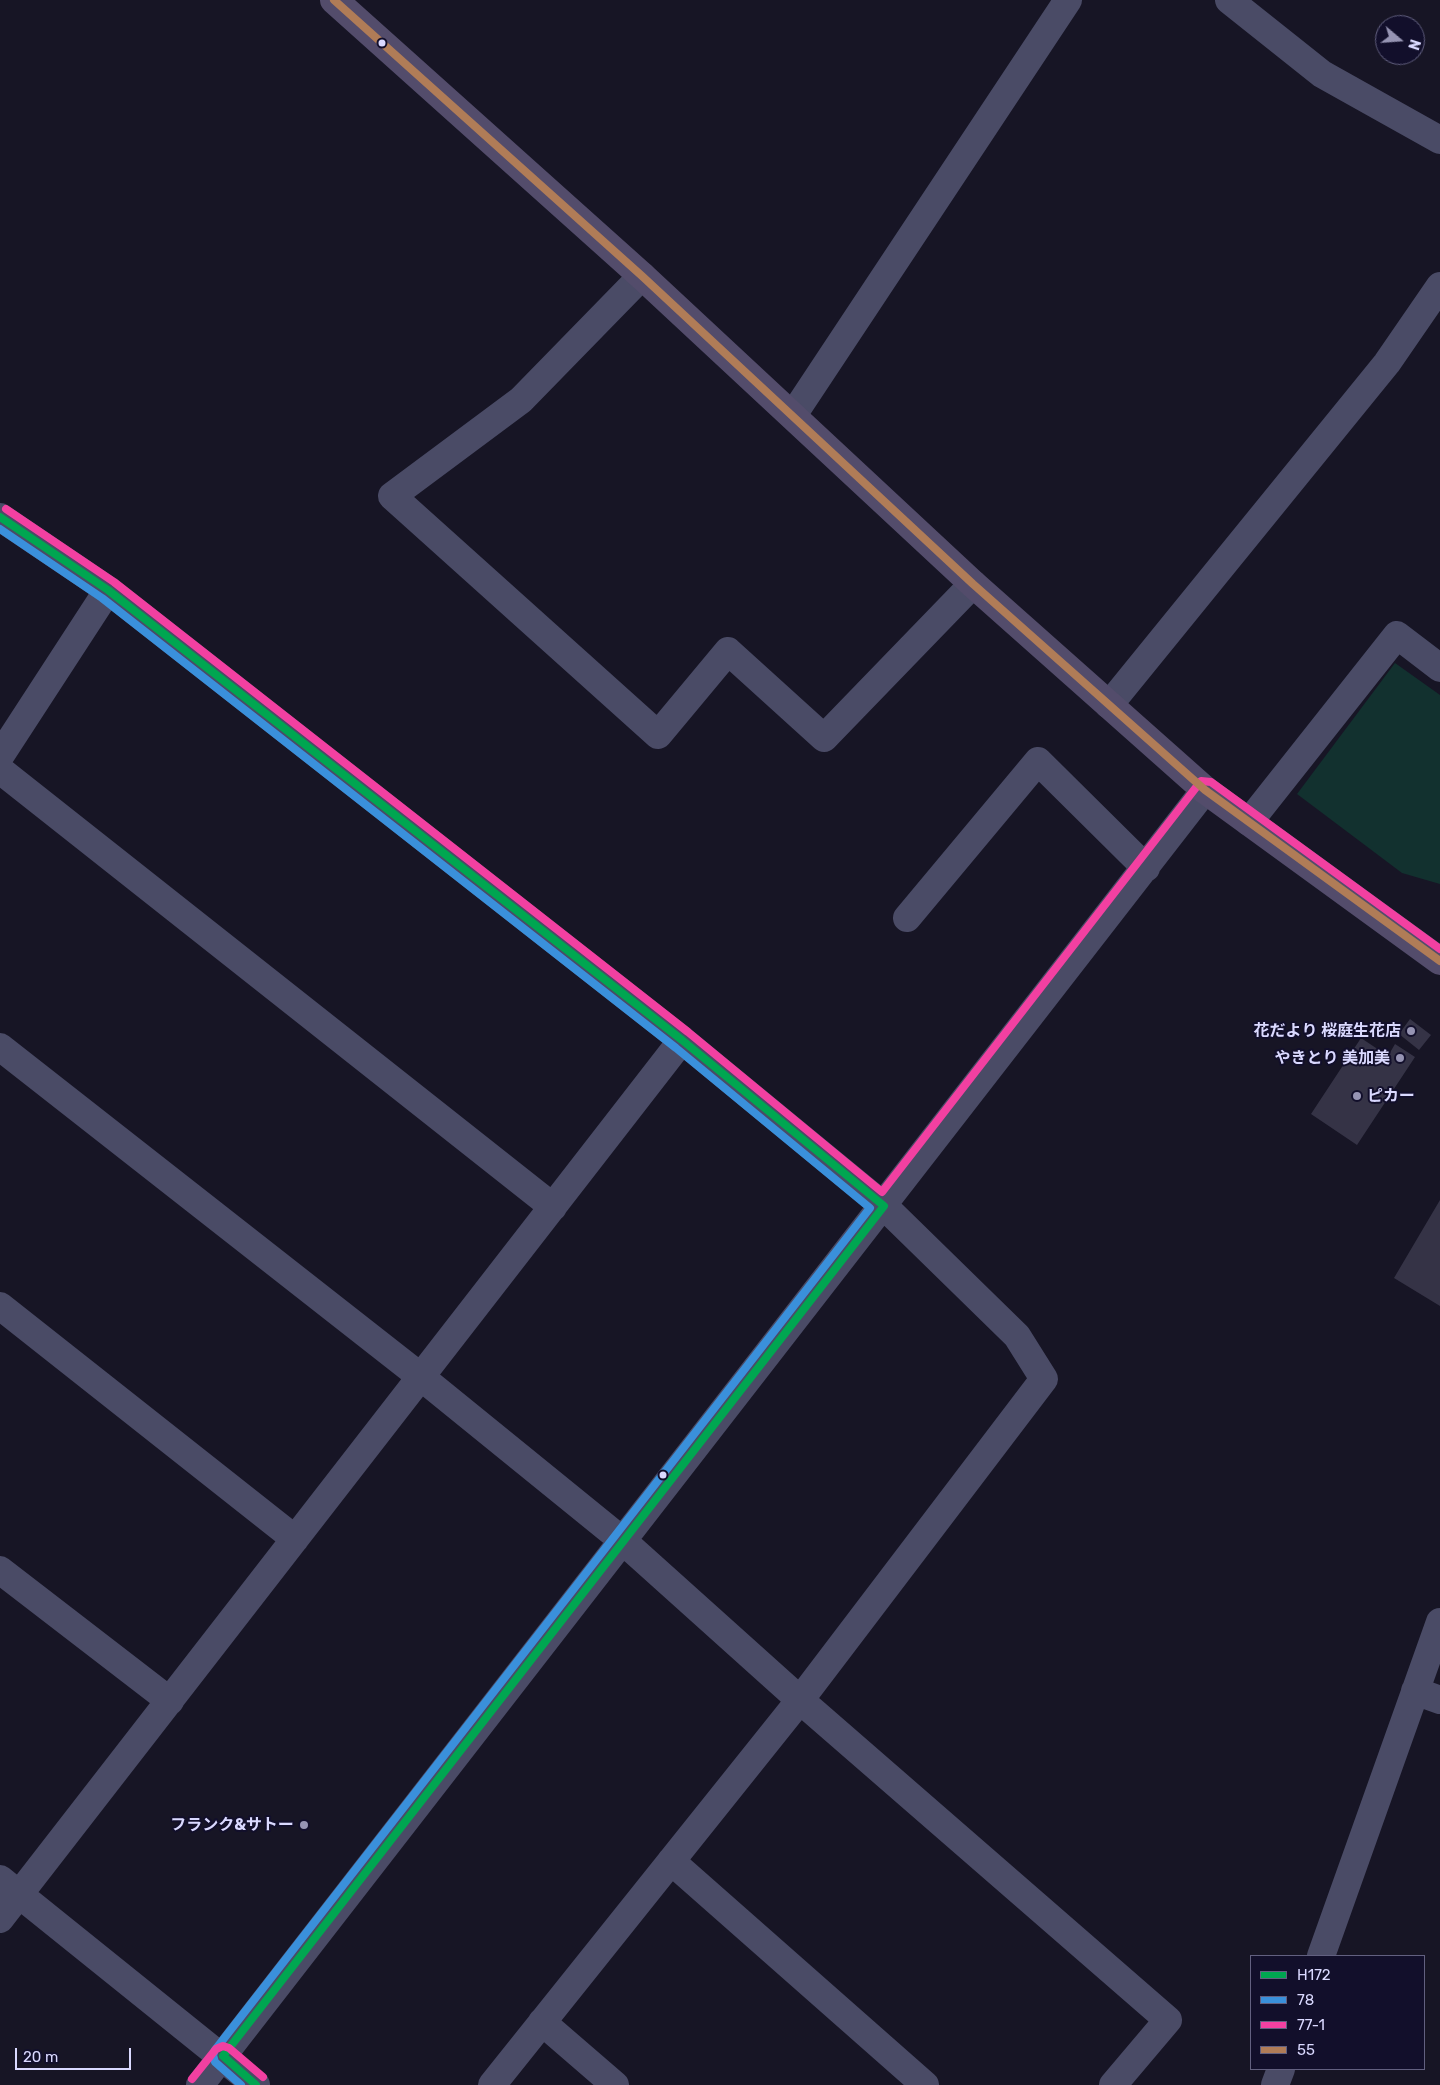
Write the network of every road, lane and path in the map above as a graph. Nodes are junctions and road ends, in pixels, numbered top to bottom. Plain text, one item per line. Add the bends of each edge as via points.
1 (334, 0) edge
2 (1068, 0) edge
3 (1229, 0) edge
4 (1440, 140) edge
5 (642, 276) junction
6 (1440, 286) edge
7 (793, 415) junction
8 (0, 517) edge
9 (973, 584) junction
10 (108, 590) junction
11 (1440, 668) edge
12 (1109, 705) junction
13 (0, 756) edge
14 (0, 770) edge
15 (1205, 790) junction
16 (1249, 822) junction
17 (1146, 868) junction
18 (907, 918) dead end
19 (1440, 961) edge
20 (682, 1040) junction
21 (0, 1047) edge
22 (553, 1206) junction
23 (884, 1206) junction
24 (0, 1306) edge
25 (421, 1377) junction
26 (295, 1539) junction
27 (623, 1541) junction
28 (0, 1570) edge
29 (1440, 1622) edge
30 (1428, 1696) edge
31 (800, 1700) junction
32 (170, 1701) junction
33 (671, 1861) junction
34 (10, 1886) edge
35 (0, 1919) edge
36 (1321, 1955) edge
37 (542, 2022) junction
38 (223, 2056) junction
39 (1281, 2070) edge
40 (200, 2085) edge
41 (256, 2085) edge
42 (492, 2085) edge
43 (615, 2085) edge
44 (925, 2085) edge
45 (1113, 2085) edge
46 (1275, 2085) edge

1 - 5 main road
2 - 7 street
3 - 4 street via 1322,74
5 - 7 main road
5 - 9 street via 521,400 392,496 658,735 728,651 824,738
6 - 12 street via 1387,363
7 - 9 main road
8 - 10 street
9 - 12 main road
10 - 13 street
10 - 20 street
11 - 16 street via 1397,635
12 - 15 main road
14 - 22 street
15 - 16 main road
15 - 17 street
16 - 19 main road
17 - 18 street via 1038,762
17 - 23 street
20 - 22 street
20 - 23 street
21 - 25 street
22 - 25 street
23 - 27 street
23 - 31 street via 1017,1336 1044,1379
24 - 26 street
25 - 26 street
25 - 27 street
26 - 32 street
27 - 31 street
27 - 38 street
28 - 32 street
29 - 30 street
30 - 36 street
31 - 33 street
31 - 45 street via 1168,2020
32 - 34 street
33 - 37 street
33 - 44 street
34 - 35 street
34 - 38 street
37 - 42 street
37 - 43 street
38 - 40 street
38 - 41 street
39 - 46 street

